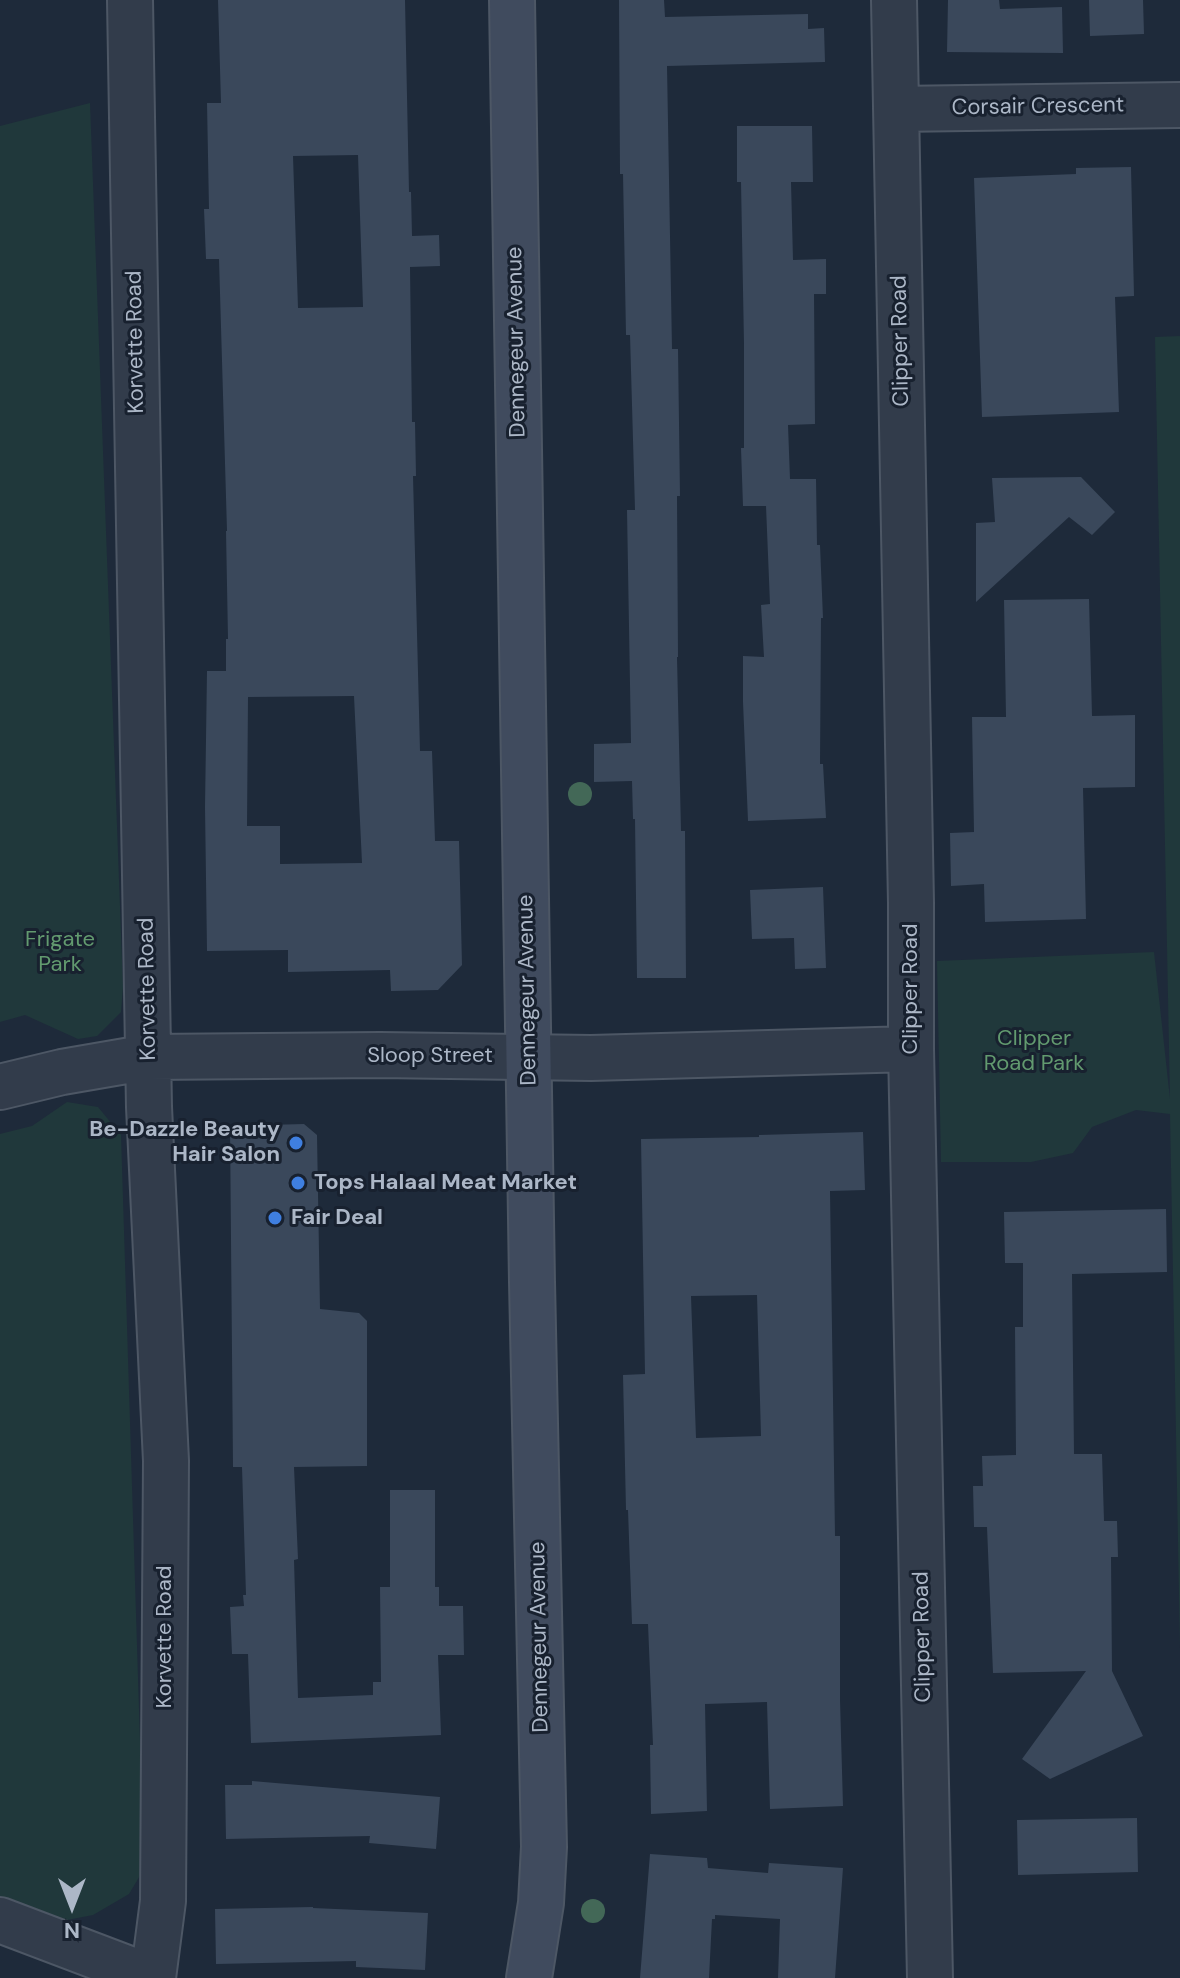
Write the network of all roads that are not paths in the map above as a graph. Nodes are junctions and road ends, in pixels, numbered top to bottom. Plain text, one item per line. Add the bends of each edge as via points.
1 (130, 0) edge
2 (512, 0) edge
3 (894, 0) edge
4 (1180, 105) edge
5 (896, 109) junction
6 (911, 1049) junction
7 (149, 1057) junction
8 (529, 1057) junction
9 (0, 1087) edge
10 (0, 1920) edge
11 (153, 1978) edge
12 (529, 1978) edge
13 (930, 1978) edge

1 - 7 street, Korvette Road
2 - 8 street, Dennegeur Avenue
3 - 5 street, Clipper Road
4 - 5 street, Corsair Crescent
5 - 6 street, Clipper Road
6 - 8 street, Sloop Street
6 - 13 street, Clipper Road
7 - 8 street, Sloop Street
7 - 9 street, Sloop Street
7 - 11 street, Korvette Road via 166,1461 163,1901
8 - 12 street, Dennegeur Avenue via 544,1847
10 - 11 street

